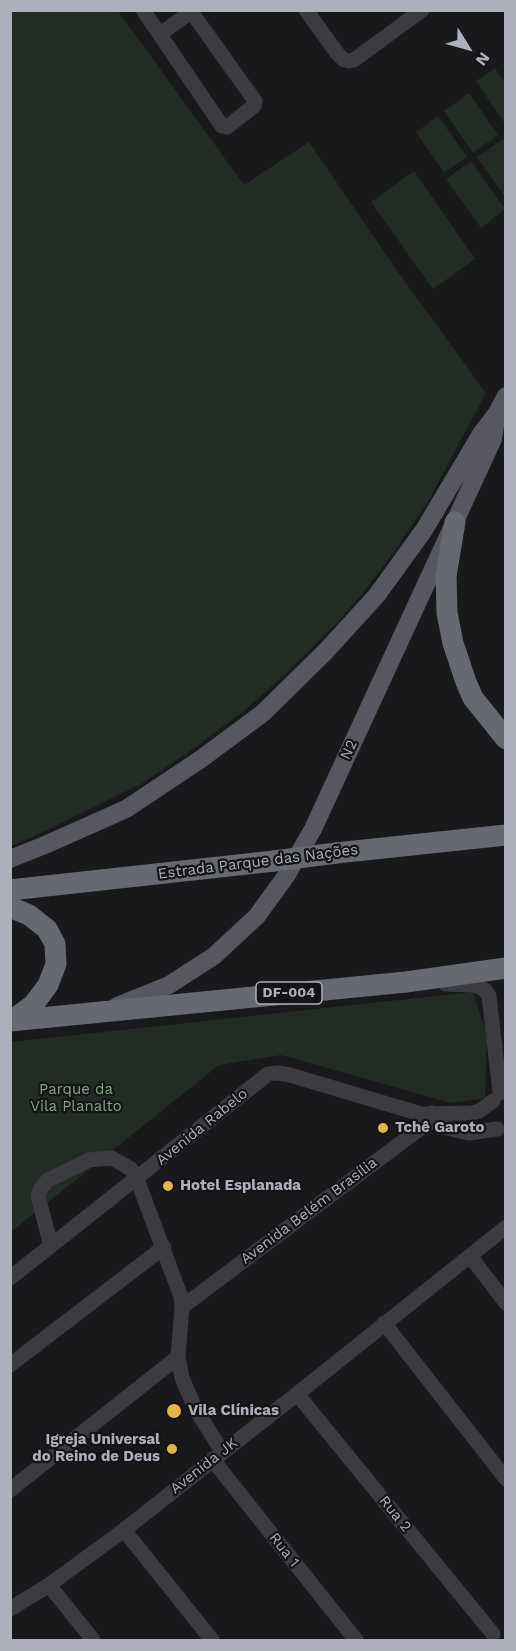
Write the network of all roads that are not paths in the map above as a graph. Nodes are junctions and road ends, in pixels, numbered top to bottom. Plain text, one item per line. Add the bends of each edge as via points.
1 (143, 10) edge
2 (306, 10) edge
3 (422, 10) edge
4 (190, 11) edge
5 (160, 34) junction
6 (506, 396) edge
7 (497, 413) junction
8 (455, 522) junction
9 (506, 740) edge
10 (506, 835) edge
11 (10, 859) edge
12 (10, 890) edge
13 (10, 907) edge
14 (506, 968) edge
15 (406, 982) junction
16 (107, 1010) junction
17 (10, 1021) edge
18 (500, 1095) edge
19 (428, 1116) junction
20 (501, 1132) edge
21 (137, 1179) junction
22 (506, 1227) edge
23 (51, 1246) junction
24 (164, 1247) junction
25 (470, 1256) junction
26 (10, 1278) edge
27 (506, 1303) edge
28 (182, 1307) junction
29 (384, 1323) junction
30 (178, 1358) junction
31 (10, 1365) edge
32 (297, 1394) junction
33 (217, 1455) junction
34 (506, 1479) edge
35 (10, 1490) edge
36 (123, 1530) junction
37 (49, 1585) junction
38 (10, 1609) edge
39 (495, 1633) edge
40 (93, 1641) edge
41 (212, 1641) edge
42 (356, 1641) edge

1 - 5 street
2 - 3 street via 337,53 349,61
4 - 5 street
4 - 5 street via 255,101 227,127 222,126
6 - 7 main road, N2
7 - 8 main road, N2 via 493,440
7 - 11 main road, N2 via 424,530 377,595 263,713 126,809
8 - 9 highway via 446,576 453,643 473,698
8 - 16 main road, N2 via 313,829 280,884 257,916 214,956 169,985
10 - 12 highway, Estrada Parque das Nações, bridge
13 - 17 highway via 47,929 55,944 56,964 48,985 33,1005
14 - 15 highway, DF-004
15 - 16 highway, DF-004
15 - 18 street via 471,984 487,992
16 - 17 highway, DF-004
18 - 19 street via 472,1113
18 - 20 street via 490,1116
19 - 20 street via 443,1127 469,1133
19 - 21 street, Avenida Rabelo via 290,1075 268,1074
19 - 28 street, Avenida Belém Brasília
21 - 23 street, Avenida Rabelo
21 - 23 street via 131,1169 112,1158 89,1160 48,1180 38,1196
21 - 24 street, Rua 1
22 - 25 street, Avenida JK
23 - 26 street, Avenida Rabelo
24 - 28 street, Rua 1
24 - 31 street
25 - 27 street
25 - 29 street, Avenida JK
28 - 30 street, Rua 1
29 - 32 street, Avenida JK
29 - 34 street
30 - 33 street, Rua 1 via 182,1378
30 - 35 street
32 - 33 street, Avenida JK
32 - 39 street, Rua 2
33 - 36 street, Avenida JK
33 - 42 street, Rua 1
36 - 37 street, Avenida JK
36 - 41 street
37 - 38 street, Avenida JK
37 - 40 street

